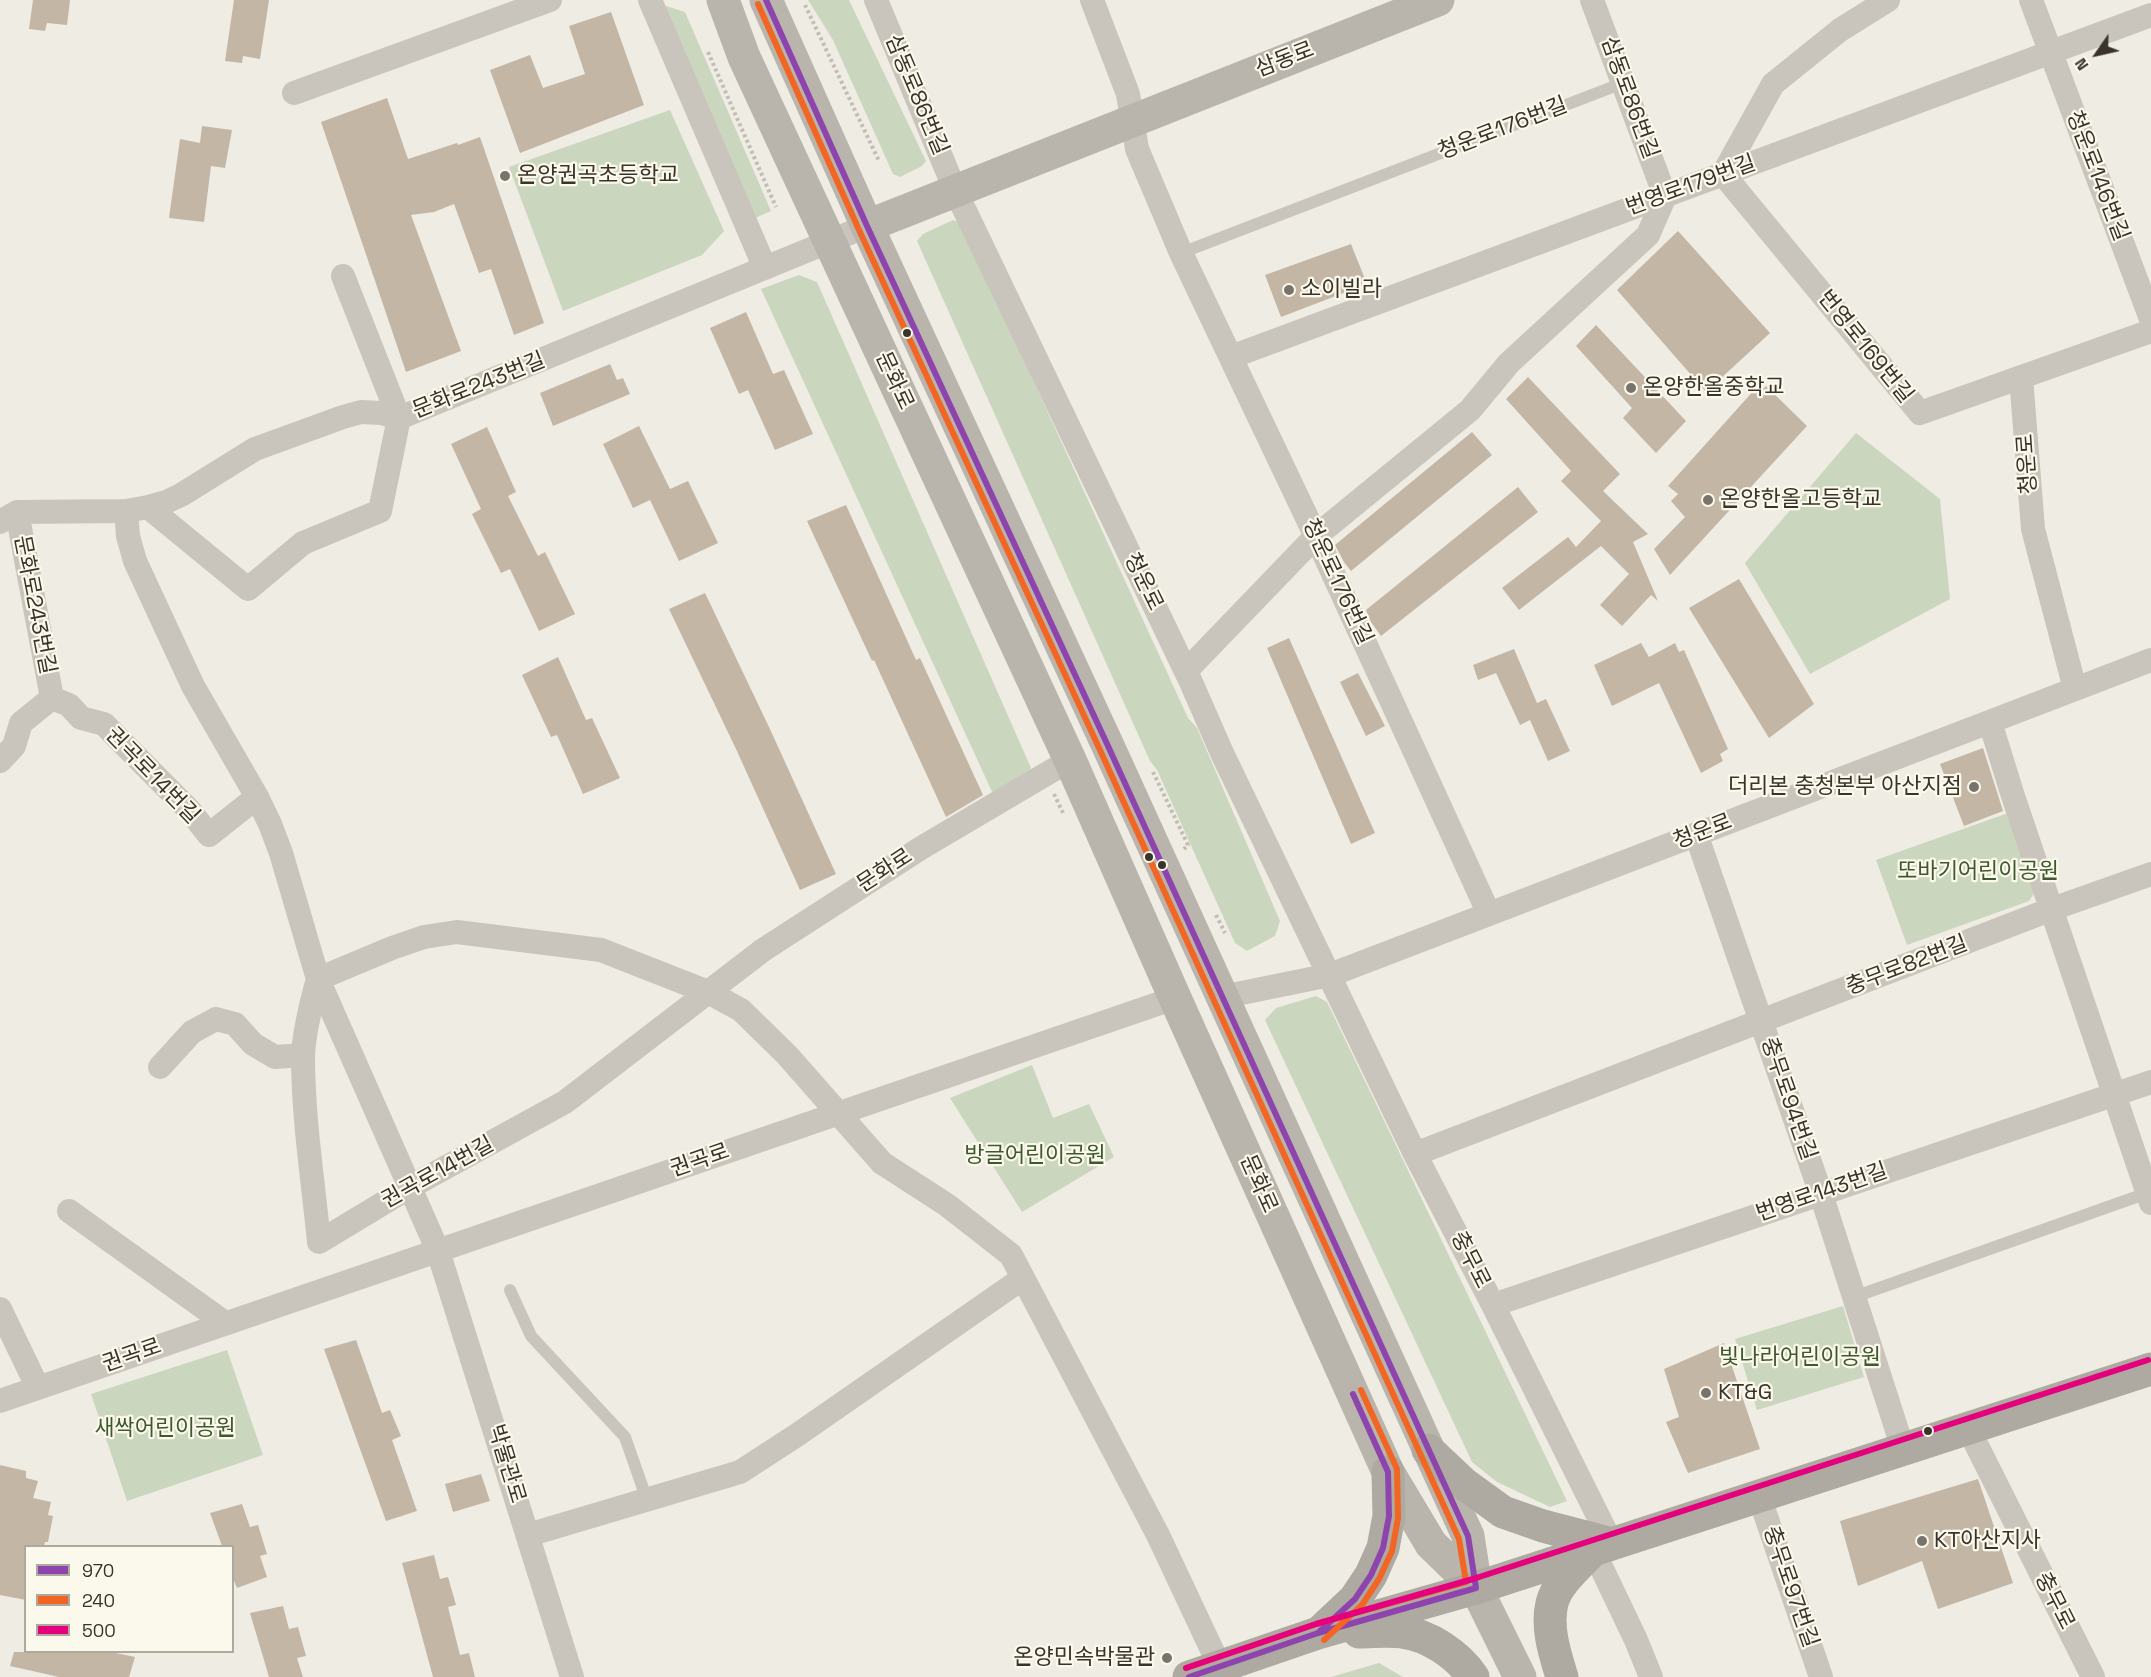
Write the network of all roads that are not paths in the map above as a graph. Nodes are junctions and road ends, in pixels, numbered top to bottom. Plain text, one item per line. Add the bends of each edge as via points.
1 (550, 0) edge
2 (650, 0) edge
3 (723, 0) edge
4 (766, 0) edge
5 (876, 0) edge
6 (1092, 0) edge
7 (1438, 0) edge
8 (1592, 0) edge
9 (1888, 0) edge
10 (2031, 0) edge
11 (2151, 15) edge
12 (2051, 52) junction
13 (1623, 83) junction
14 (294, 93) dead end
15 (1132, 120) junction
16 (1723, 174) junction
17 (955, 190) junction
18 (1665, 196) junction
19 (867, 226) junction
20 (830, 241) junction
21 (1181, 253) junction
22 (765, 268) junction
23 (343, 276) dead end
24 (2151, 319) edge
25 (2151, 331) edge
26 (1231, 357) junction
27 (2021, 377) junction
28 (399, 418) junction
29 (137, 509) junction
30 (9, 517) edge
31 (1316, 536) junction
32 (2151, 660) edge
33 (1186, 671) junction
34 (2075, 689) junction
35 (52, 698) junction
36 (1990, 722) junction
37 (1070, 760) junction
38 (0, 761) edge
39 (257, 797) junction
40 (1696, 834) junction
41 (2151, 874) edge
42 (2052, 909) junction
43 (1490, 914) junction
44 (1330, 975) junction
45 (318, 979) junction
46 (708, 992) junction
47 (1222, 997) junction
48 (1174, 998) junction
49 (1761, 1022) junction
50 (303, 1054) junction
51 (160, 1067) dead end
52 (2151, 1082) edge
53 (2114, 1094) junction
54 (837, 1114) junction
55 (1415, 1154) junction
56 (410, 1187) junction
57 (1821, 1194) junction
58 (2150, 1197) edge
59 (69, 1211) dead end
60 (438, 1251) junction
61 (1023, 1278) junction
62 (510, 1290) dead end
63 (1854, 1297) junction
64 (1493, 1305) junction
65 (0, 1309) edge
66 (225, 1323) junction
67 (2151, 1369) edge
68 (38, 1388) junction
69 (0, 1401) edge
70 (1968, 1428) junction
71 (1903, 1449) junction
72 (1428, 1450) junction
73 (1388, 1472) junction
74 (1758, 1496) junction
75 (647, 1500) junction
76 (528, 1535) junction
77 (1603, 1547) junction
78 (1476, 1588) junction
79 (1318, 1633) junction
80 (1220, 1666) junction
81 (572, 1677) edge
82 (1189, 1677) edge
83 (1473, 1677) edge
84 (1520, 1677) edge
85 (1562, 1677) edge
86 (1651, 1677) edge
87 (1821, 1677) edge
88 (2093, 1677) edge

1 - 14 street
2 - 22 street
3 - 20 main road, 문화로 via 744,57
4 - 19 main road, 문화로
5 - 17 street, 삼동로86번길
6 - 15 street via 1128,94
7 - 15 main road, 삼동로
8 - 13 street, 삼동로86번길
9 - 16 street via 1840,30 1773,84
10 - 12 street, 청운로146번길
11 - 12 street, 번영로179번길
12 - 16 street, 번영로179번길
12 - 24 street, 청운로146번길
13 - 18 street, 삼동로86번길
13 - 21 lane, 청운로176번길
15 - 17 main road, 삼동로
15 - 21 street, 청운로176번길 via 1137,149
16 - 18 street, 번영로179번길
16 - 27 street, 번영로169번길 via 1920,413
17 - 19 main road, 삼동로
17 - 33 street, 청운로
18 - 26 street, 번영로179번길
18 - 31 street via 1648,235 1509,363 1470,410
19 - 20 street, 문화로243번길
19 - 47 main road, 문화로
20 - 22 street, 문화로243번길
20 - 37 main road, 문화로
21 - 26 street, 청운로176번길
22 - 28 street, 문화로243번길
23 - 28 street
25 - 27 street, 번영로169번길
26 - 31 street, 청운로176번길
27 - 34 street, 청운로 via 2033,529
28 - 29 street, 문화로243번길 via 361,412 343,417 255,449 181,495
28 - 29 street via 380,511 303,543 248,589
29 - 30 street, 문화로243번길
29 - 39 street via 128,536 135,561 193,686
30 - 35 street, 문화로243번길
31 - 33 street
31 - 43 street, 청운로176번길
32 - 34 street, 청운로
33 - 44 street, 청운로
34 - 36 street, 청운로
35 - 38 street via 21,723 14,746
35 - 39 street, 권곡로14번길 via 69,705 81,718 104,724 209,835
36 - 40 street, 청운로
36 - 42 street
37 - 46 street, 문화로 via 921,848 763,950
37 - 48 main road, 문화로
39 - 45 street via 281,853
40 - 43 street, 청운로
40 - 49 street, 충무로94번길
41 - 42 street, 충무로82번길
42 - 49 street, 충무로82번길
42 - 53 street
43 - 44 street, 청운로
44 - 47 street, 청운로
44 - 55 street, 충무로
45 - 46 street via 424,937 457,932 601,950
45 - 50 street, 권곡로14번길
45 - 56 street, 박물관로
46 - 54 street via 741,1010 787,1055
46 - 56 street, 권곡로14번길 via 565,1101
47 - 72 main road, 문화로
48 - 54 street, 권곡로
48 - 73 main road, 문화로
49 - 55 street, 충무로94번길
49 - 57 street, 충무로94번길
50 - 51 street via 276,1057 253,1044 236,1024 216,1019 192,1032
50 - 56 street, 권곡로14번길 via 319,1242
52 - 53 street, 번영로143번길
53 - 57 street, 번영로143번길
53 - 58 street
54 - 60 street, 권곡로
54 - 61 street via 882,1163 947,1205 1011,1255
55 - 64 street, 충무로
56 - 60 street, 박물관로
57 - 63 street, 충무로94번길
57 - 64 street, 번영로143번길
58 - 63 lane via 2136,1197
59 - 66 street
60 - 66 street, 권곡로
60 - 76 street, 박물관로
61 - 75 street via 740,1472
61 - 80 street via 1158,1535
62 - 75 lane via 531,1336 625,1437
63 - 71 street, 충무로94번길
64 - 77 street, 충무로
65 - 68 street
66 - 68 street, 권곡로
67 - 70 main road
68 - 69 street, 권곡로
70 - 71 main road
70 - 88 street, 충무로
71 - 74 main road
72 - 77 main road via 1463,1483 1503,1512
72 - 78 main road, 문화로 via 1468,1536
73 - 78 main road, 문화로 via 1431,1544
73 - 79 main road via 1389,1516 1383,1548 1355,1599
74 - 77 main road
74 - 87 street, 충무로97번길
75 - 76 street
76 - 81 street, 박물관로
77 - 78 main road
77 - 85 main road via 1567,1577 1552,1602 1551,1637
77 - 86 street, 충무로
78 - 79 main road
78 - 84 main road, 문화로
79 - 80 main road
79 - 83 main road via 1402,1632 1429,1639 1465,1666
80 - 82 main road

